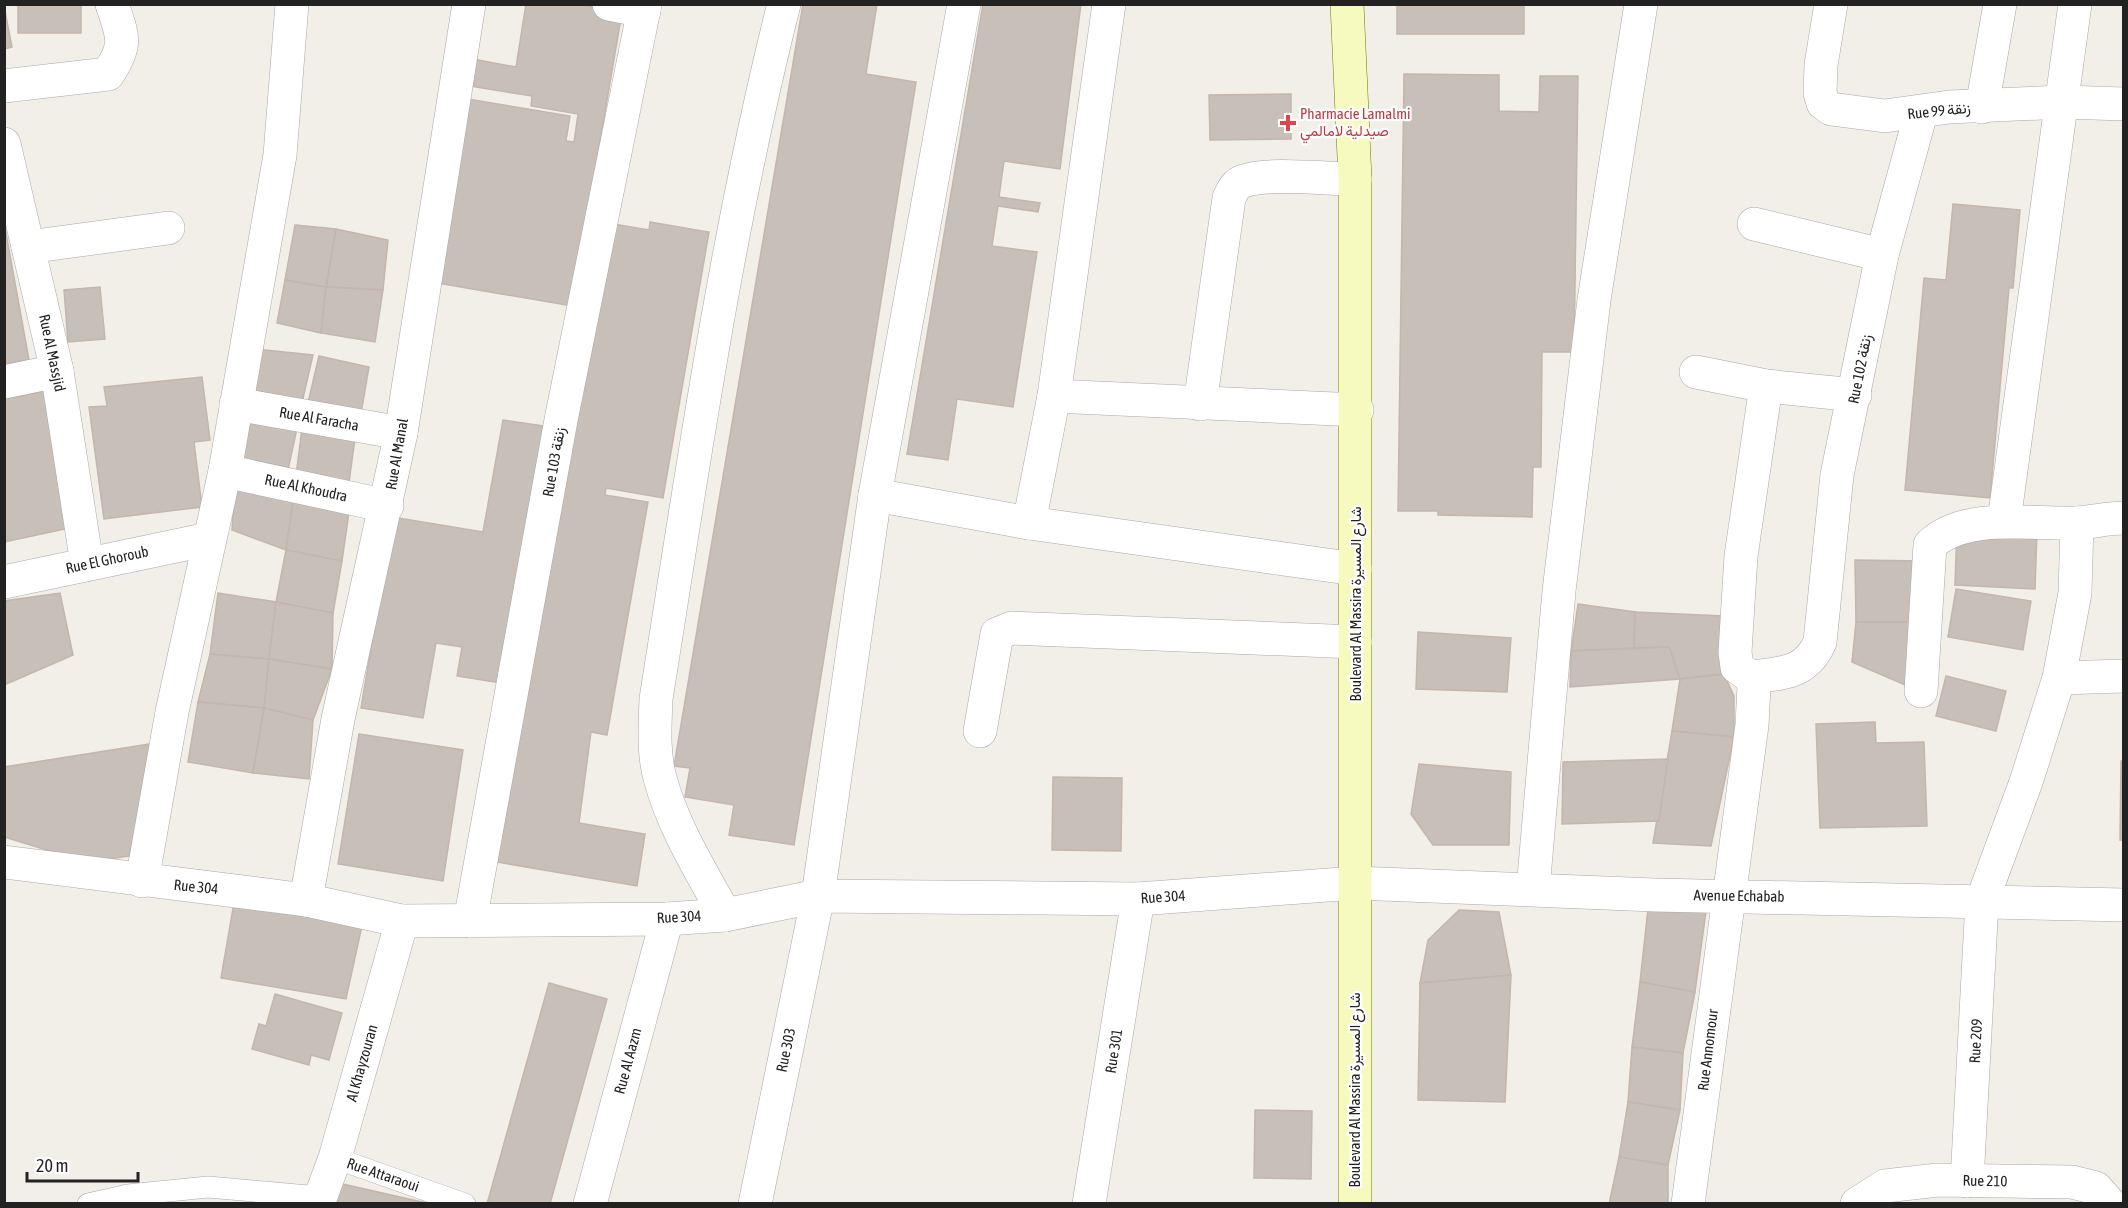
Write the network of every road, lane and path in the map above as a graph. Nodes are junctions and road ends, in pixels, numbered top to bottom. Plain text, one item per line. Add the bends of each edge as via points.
1 (112, 4) edge
2 (292, 4) edge
3 (469, 4) edge
4 (609, 4) edge
5 (784, 4) edge
6 (964, 4) edge
7 (1109, 4) edge
8 (1347, 4) edge
9 (1641, 4) edge
10 (1831, 4) edge
11 (2000, 4) edge
12 (2075, 4) edge
13 (644, 8) edge
14 (4, 86) edge
15 (2063, 102) junction
16 (2124, 104) edge
17 (1982, 107) junction
18 (1921, 113) junction
19 (4, 144) edge
20 (1355, 179) junction
21 (1754, 224) dead end
22 (168, 228) dead end
23 (28, 247) junction
24 (1882, 255) junction
25 (57, 371) junction
26 (1696, 372) dead end
27 (4, 382) edge
28 (1766, 386) junction
29 (1855, 395) junction
30 (1054, 396) junction
31 (236, 404) junction
32 (1200, 404) junction
33 (1357, 410) junction
34 (401, 433) junction
35 (225, 471) junction
36 (875, 495) junction
37 (387, 506) junction
38 (2124, 518) edge
39 (2004, 521) junction
40 (1029, 523) junction
41 (2077, 523) junction
42 (210, 539) junction
43 (87, 564) junction
44 (1355, 569) junction
45 (4, 582) edge
46 (1355, 642) junction
47 (2124, 676) edge
48 (1751, 677) junction
49 (2059, 678) junction
50 (1921, 691) dead end
51 (980, 730) dead end
52 (4, 862) edge
53 (142, 881) junction
54 (1356, 883) junction
55 (1533, 889) junction
56 (818, 896) junction
57 (1728, 896) junction
58 (1138, 899) junction
59 (306, 900) junction
60 (1982, 901) junction
61 (2124, 905) edge
62 (725, 915) junction
63 (667, 919) junction
64 (402, 921) junction
65 (470, 921) junction
66 (335, 1158) junction
67 (1967, 1181) junction
68 (318, 1200) edge
69 (88, 1203) edge
70 (465, 1203) edge
71 (590, 1203) edge
72 (755, 1203) edge
73 (1089, 1203) edge
74 (1355, 1203) edge
75 (1688, 1203) edge
76 (1857, 1203) edge
77 (2110, 1203) edge

1 - 14 street via 124,41 108,74
2 - 31 street via 280,155
3 - 34 street, Rue Al Manal
4 - 13 street
5 - 62 street via 748,155 656,699 659,777 678,830
6 - 36 street, Rue 303
7 - 30 street
8 - 20 main road, Boulevard Al Massira شارع المسيرة
9 - 55 street via 1594,300 1558,591
10 - 18 street, Rue 99 زنقة via 1820,93 1823,103 1831,109 1885,116
11 - 17 street
12 - 15 street
13 - 65 street, Rue 103 زنقة via 561,420
15 - 16 street, Rue 99 زنقة
15 - 17 street, Rue 99 زنقة
15 - 39 street
17 - 18 street, Rue 99 زنقة via 1949,107
18 - 24 street, Rue 102 زنقة
19 - 23 street, Rue Al Massjid
20 - 32 street via 1262,177 1241,181 1234,188 1229,198
20 - 33 main road, Boulevard Al Massira شارع المسيرة
21 - 24 street
22 - 23 street
23 - 25 street, Rue Al Massjid
24 - 29 street, Rue 102 زنقة
25 - 27 street
25 - 43 street, Rue Al Massjid
26 - 28 street
28 - 29 street
28 - 48 street via 1741,556 1735,652 1737,667
29 - 48 street, Rue 102 زنقة via 1836,486 1823,630 1815,653 1806,664 1781,673
30 - 32 street
30 - 40 street
31 - 34 street, Rue Al Faracha
31 - 35 street
32 - 33 street
33 - 44 main road, Boulevard Al Massira شارع المسيرة
34 - 37 street, Rue Al Manal
35 - 37 street, Rue Al Khoudra
35 - 42 street
36 - 40 street
36 - 56 street, Rue 303
37 - 59 street, Rue Al Manal via 338,719
38 - 41 street
39 - 41 street
39 - 50 street via 1951,531 1930,545
40 - 44 street
41 - 49 street, Rue 209 via 2075,593
42 - 43 street, Rue El Ghoroub
42 - 53 street via 172,712
43 - 45 street, Rue El Ghoroub
44 - 46 main road, Boulevard Al Massira شارع المسيرة
46 - 51 street via 1003,629 997,634
46 - 54 main road, Boulevard Al Massira شارع المسيرة
47 - 49 street
48 - 57 street, Rue Annomour via 1752,725
49 - 60 street, Rue 209
52 - 53 street, Rue 304
53 - 59 street, Rue 304
54 - 55 street, Avenue Echabab
54 - 58 street, Rue 304
54 - 74 main road, Boulevard Al Massira شارع المسيرة
55 - 57 street, Avenue Echabab
56 - 58 street, Rue 304
56 - 62 street, Rue 304
56 - 72 street, Rue 303
57 - 60 street, Avenue Echabab
57 - 75 street, Rue Annomour
58 - 73 street, Rue 301
59 - 64 street, Rue 304
60 - 61 street, Avenue Echabab
60 - 67 street, Rue 209
62 - 63 street, Rue 304
63 - 65 street, Rue 304
63 - 71 street, Rue Al Aazm
64 - 65 street, Rue 304
64 - 66 street, Al Khayzouran
66 - 68 street, Al Khayzouran
66 - 70 lane, Rue Attaraoui
67 - 76 street, Rue 210 via 1895,1183
67 - 77 street, Rue 210 via 2072,1182 2096,1188
68 - 69 lane via 208,1187

